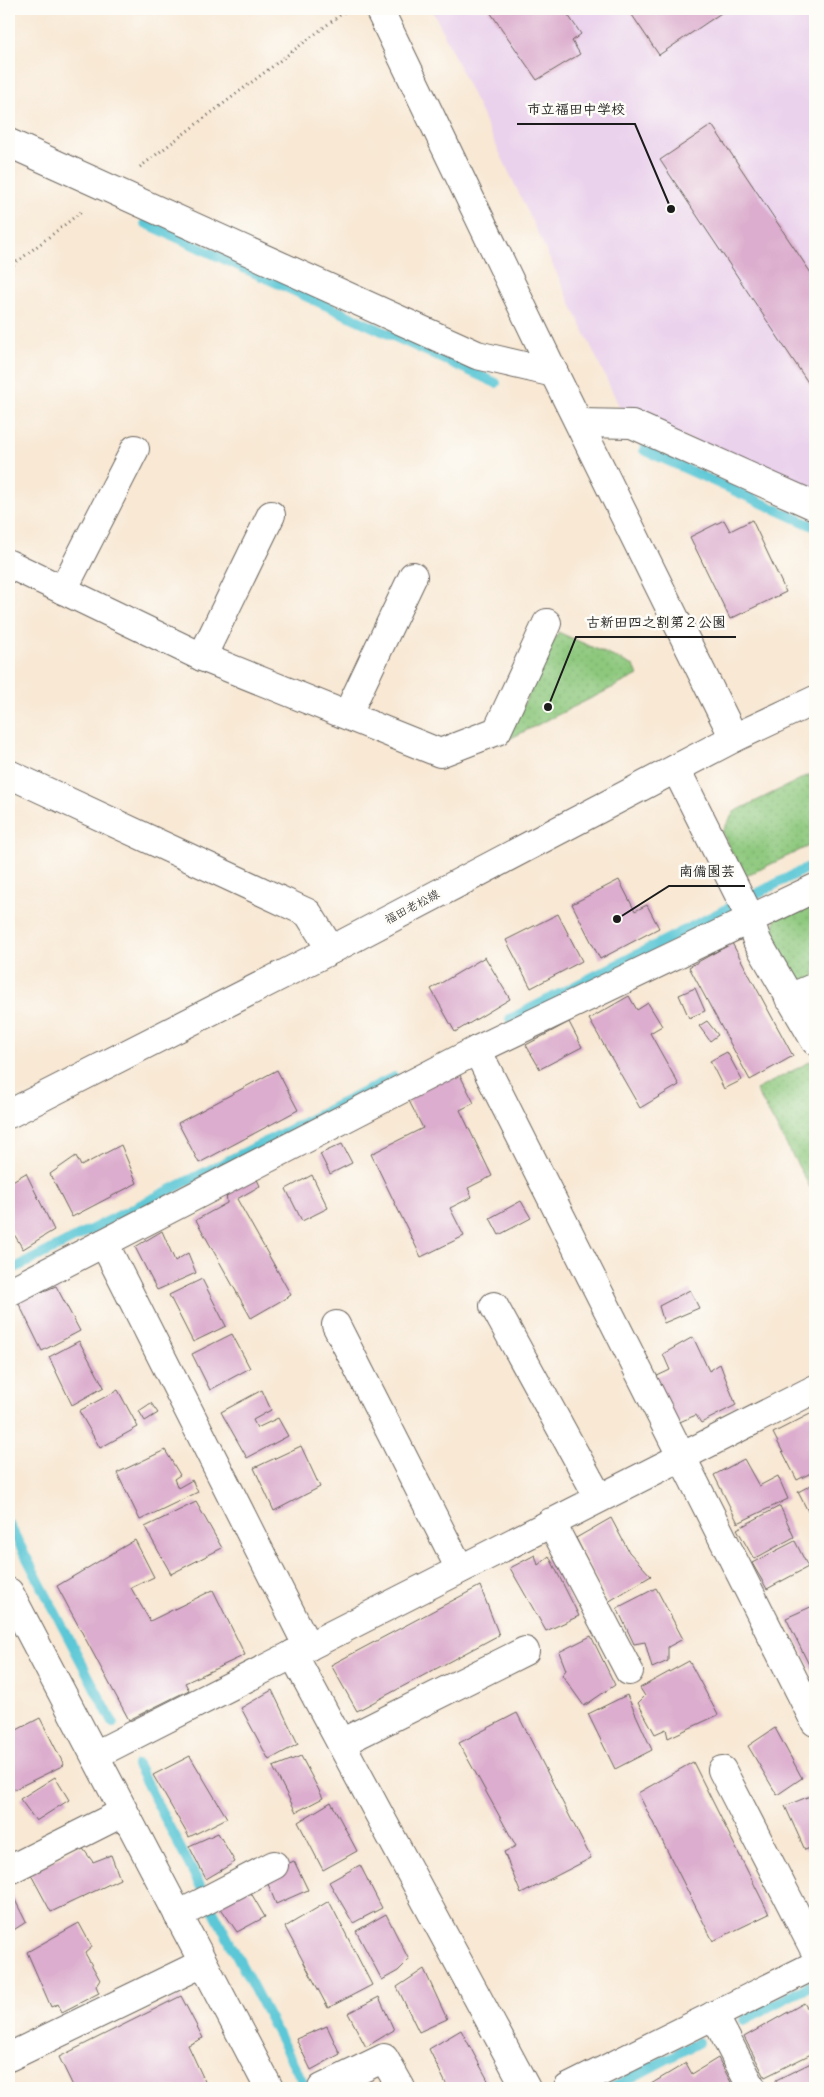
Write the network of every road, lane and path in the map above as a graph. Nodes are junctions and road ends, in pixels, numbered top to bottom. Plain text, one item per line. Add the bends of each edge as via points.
1 (349, 9) edge
2 (379, 9) edge
3 (9, 143) edge
4 (109, 190) junction
5 (9, 268) edge
6 (554, 372) junction
7 (580, 423) junction
8 (135, 449) dead end
9 (815, 506) edge
10 (271, 515) dead end
11 (9, 564) edge
12 (413, 576) dead end
13 (63, 590) junction
14 (547, 623) dead end
15 (202, 657) junction
16 (815, 700) edge
17 (347, 715) junction
18 (734, 738) junction
19 (676, 768) junction
20 (9, 774) edge
21 (815, 888) edge
22 (745, 908) junction
23 (331, 950) junction
24 (815, 987) edge
25 (789, 998) junction
26 (815, 1041) edge
27 (477, 1050) junction
28 (9, 1114) edge
29 (104, 1243) junction
30 (9, 1292) edge
31 (494, 1306) dead end
32 (336, 1325) dead end
33 (815, 1389) edge
34 (682, 1456) junction
35 (599, 1498) junction
36 (551, 1522) junction
37 (460, 1569) junction
38 (9, 1592) edge
39 (300, 1650) junction
40 (525, 1651) dead end
41 (629, 1671) dead end
42 (815, 1722) edge
43 (341, 1742) junction
44 (95, 1755) junction
45 (722, 1770) dead end
46 (124, 1812) junction
47 (274, 1865) dead end
48 (9, 1870) edge
49 (178, 1915) junction
50 (815, 1951) edge
51 (203, 1963) junction
52 (815, 1965) edge
53 (714, 2015) junction
54 (9, 2057) edge
55 (269, 2088) edge
56 (322, 2088) edge
57 (402, 2088) edge
58 (526, 2088) edge
59 (568, 2088) edge
60 (752, 2088) edge

1 - 4 path
2 - 6 street
3 - 4 street
4 - 5 path
4 - 6 street via 477,355
6 - 7 street
7 - 9 street via 632,424
7 - 18 street
8 - 13 street
10 - 15 street
11 - 13 street
12 - 17 street
13 - 15 street
14 - 17 street via 497,731 440,753
15 - 17 street
16 - 18 street, 福田老松線
18 - 19 street, 福田老松線
19 - 22 street
19 - 23 street, 福田老松線
20 - 23 street via 308,913
21 - 22 street
22 - 25 street via 757,941
22 - 27 street
23 - 28 street, 福田老松線
24 - 25 street
25 - 26 street
27 - 29 street
27 - 34 street
29 - 30 street
29 - 39 street
31 - 35 street
32 - 37 street
33 - 34 street
34 - 35 street
34 - 42 street
35 - 36 street
36 - 37 street
36 - 41 street
37 - 39 street
38 - 44 street
39 - 43 street
39 - 44 street
40 - 43 street
43 - 58 street
44 - 46 street
45 - 50 street
46 - 48 street
46 - 49 street
47 - 49 street
49 - 51 street
51 - 54 street
51 - 55 street
52 - 53 street
53 - 59 street
53 - 60 street
56 - 57 street via 384,2058

